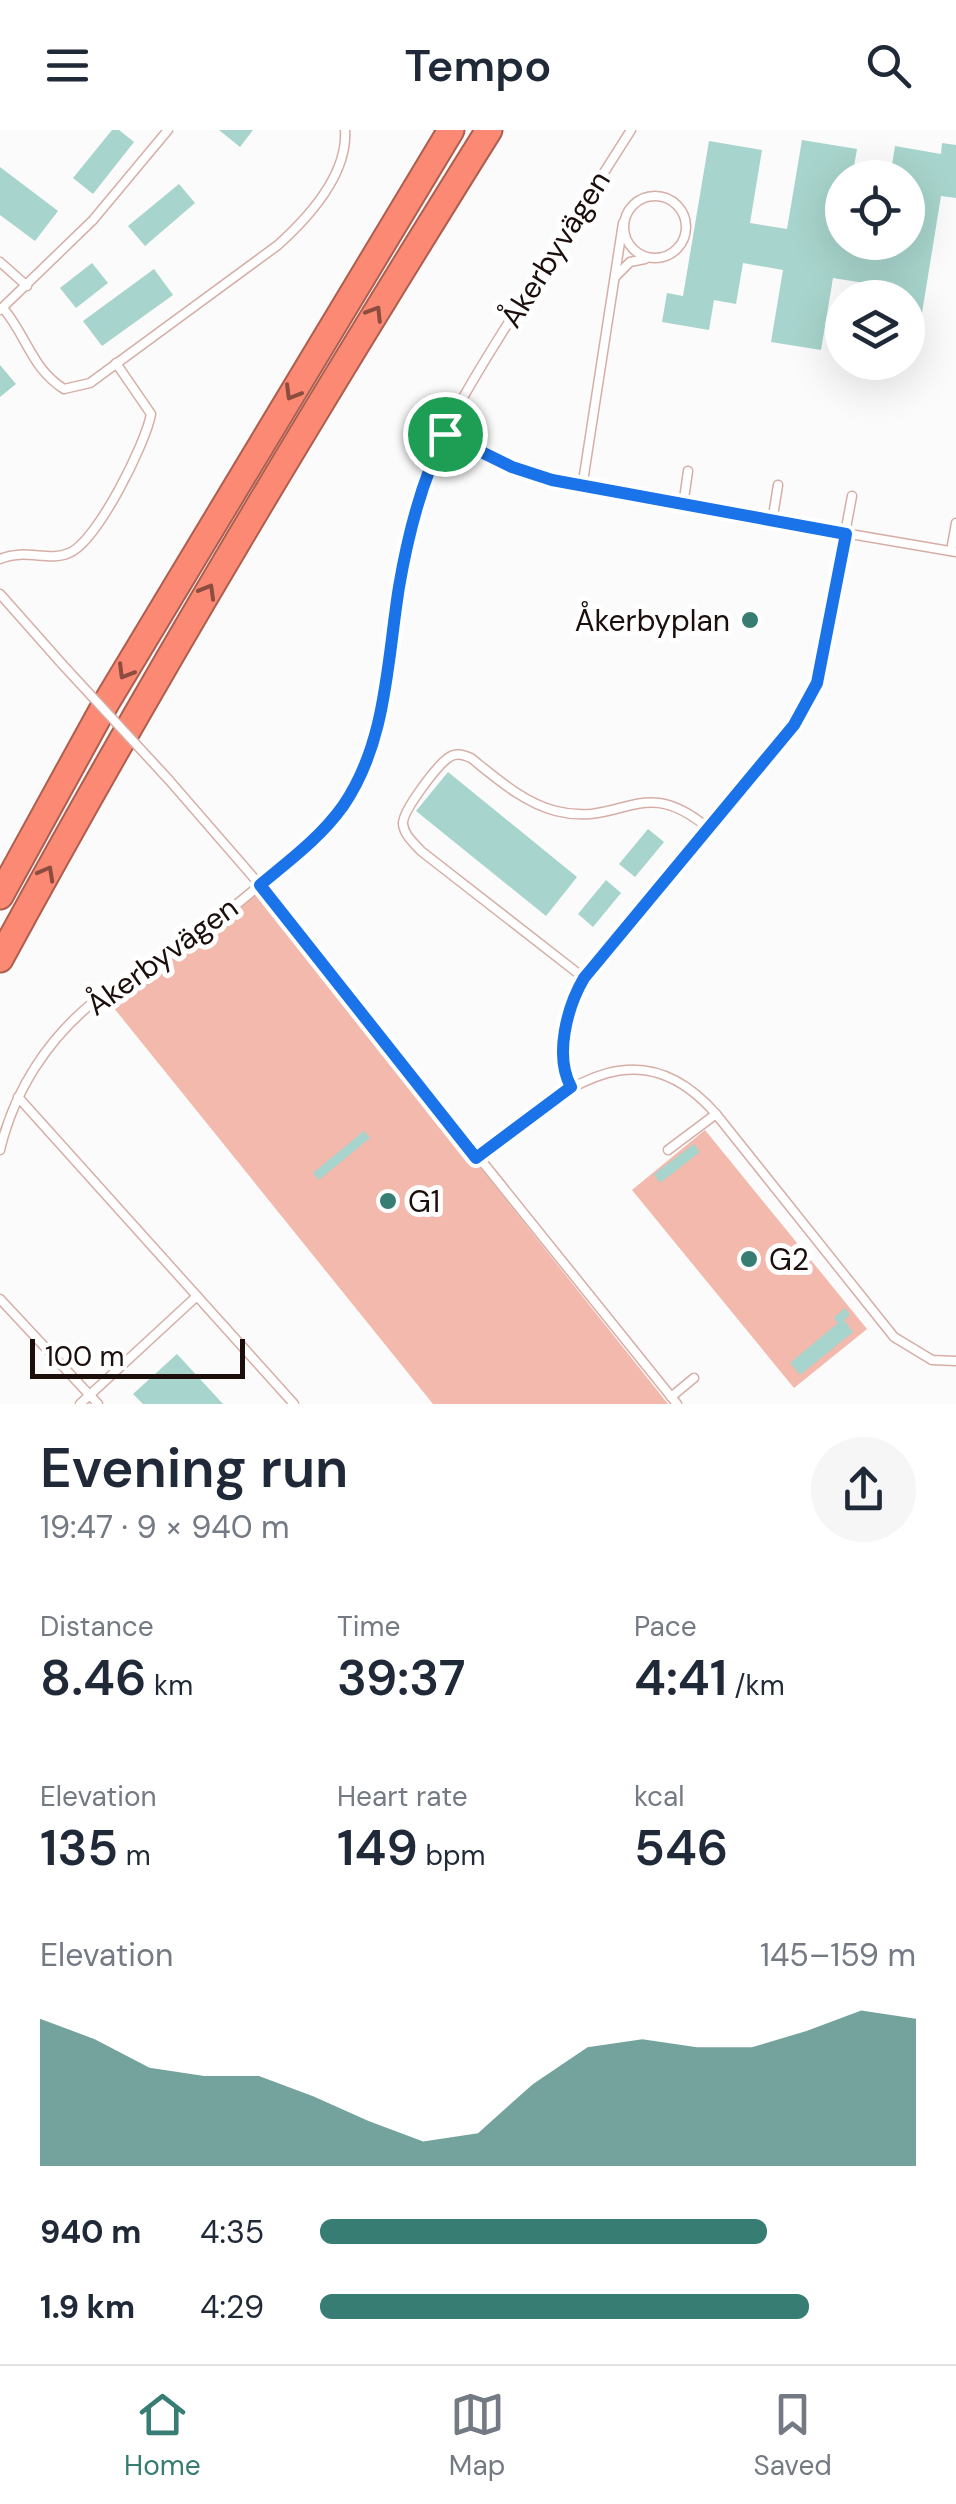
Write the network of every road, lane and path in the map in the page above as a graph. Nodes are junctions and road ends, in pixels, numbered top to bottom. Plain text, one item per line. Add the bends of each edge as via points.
1 (168, 130) edge
2 (345, 130) edge
3 (451, 130) edge
4 (488, 130) edge
5 (631, 130) edge
6 (623, 224) junction
7 (650, 258) junction
8 (0, 262) edge
9 (615, 276) junction
10 (27, 286) junction
11 (1, 309) edge
12 (116, 363) junction
13 (445, 434) junction
14 (688, 471) dead end
15 (778, 485) dead end
16 (582, 488) junction
17 (852, 496) dead end
18 (683, 506) junction
19 (772, 522) junction
20 (956, 522) edge
21 (846, 534) junction
22 (954, 552) edge
23 (0, 559) edge
24 (0, 594) edge
25 (708, 828) junction
26 (260, 885) junction
27 (0, 896) edge
28 (0, 959) edge
29 (584, 978) junction
30 (571, 1087) junction
31 (18, 1097) junction
32 (716, 1114) junction
33 (0, 1150) edge
34 (668, 1150) dead end
35 (476, 1158) junction
36 (197, 1296) junction
37 (0, 1299) edge
38 (956, 1362) edge
39 (694, 1378) dead end
40 (90, 1395) junction
41 (674, 1400) edge
42 (80, 1404) edge
43 (98, 1404) edge
44 (294, 1404) edge

1 - 10 lane
2 - 12 lane via 343,156 303,222
3 -> 27 highway via 116,686
28 -> 4 highway via 314,412
5 - 13 lane, Åkerbyvägen
6 - 7 lane via 627,242
6 - 7 lane via 636,201 650,196 682,210 680,245
6 - 9 lane
7 - 9 lane via 630,262
8 - 10 lane
9 - 16 lane
10 - 11 lane
11 - 12 lane via 35,364 64,389 90,383
12 - 23 lane via 151,414 141,447 94,528 68,554 18,552
13 - 16 lane via 512,467
13 - 26 lane, Åkerbyvägen via 416,504 365,768 317,839
14 - 18 lane
15 - 19 lane
16 - 18 lane
17 - 21 lane
18 - 19 lane
19 - 21 lane
20 - 22 lane
21 - 22 lane
21 - 25 lane via 817,683 794,725
24 - 26 lane, bridge
25 - 29 lane
25 - 29 lane via 686,809 660,800 609,812 558,811 526,799 471,758 447,758 408,808 408,836
26 - 31 lane, Åkerbyvägen via 168,956 96,999 55,1040
26 - 35 lane
29 - 30 lane via 563,1055
30 - 32 lane via 617,1070 657,1072 694,1091
30 - 35 lane
31 - 33 lane, Åkerbyvägen
31 - 36 lane
32 - 34 lane
32 - 38 lane via 894,1337 932,1360
35 - 41 lane
36 - 40 lane
36 - 44 lane
37 - 40 lane
39 - 41 lane
40 - 42 lane
40 - 43 lane

